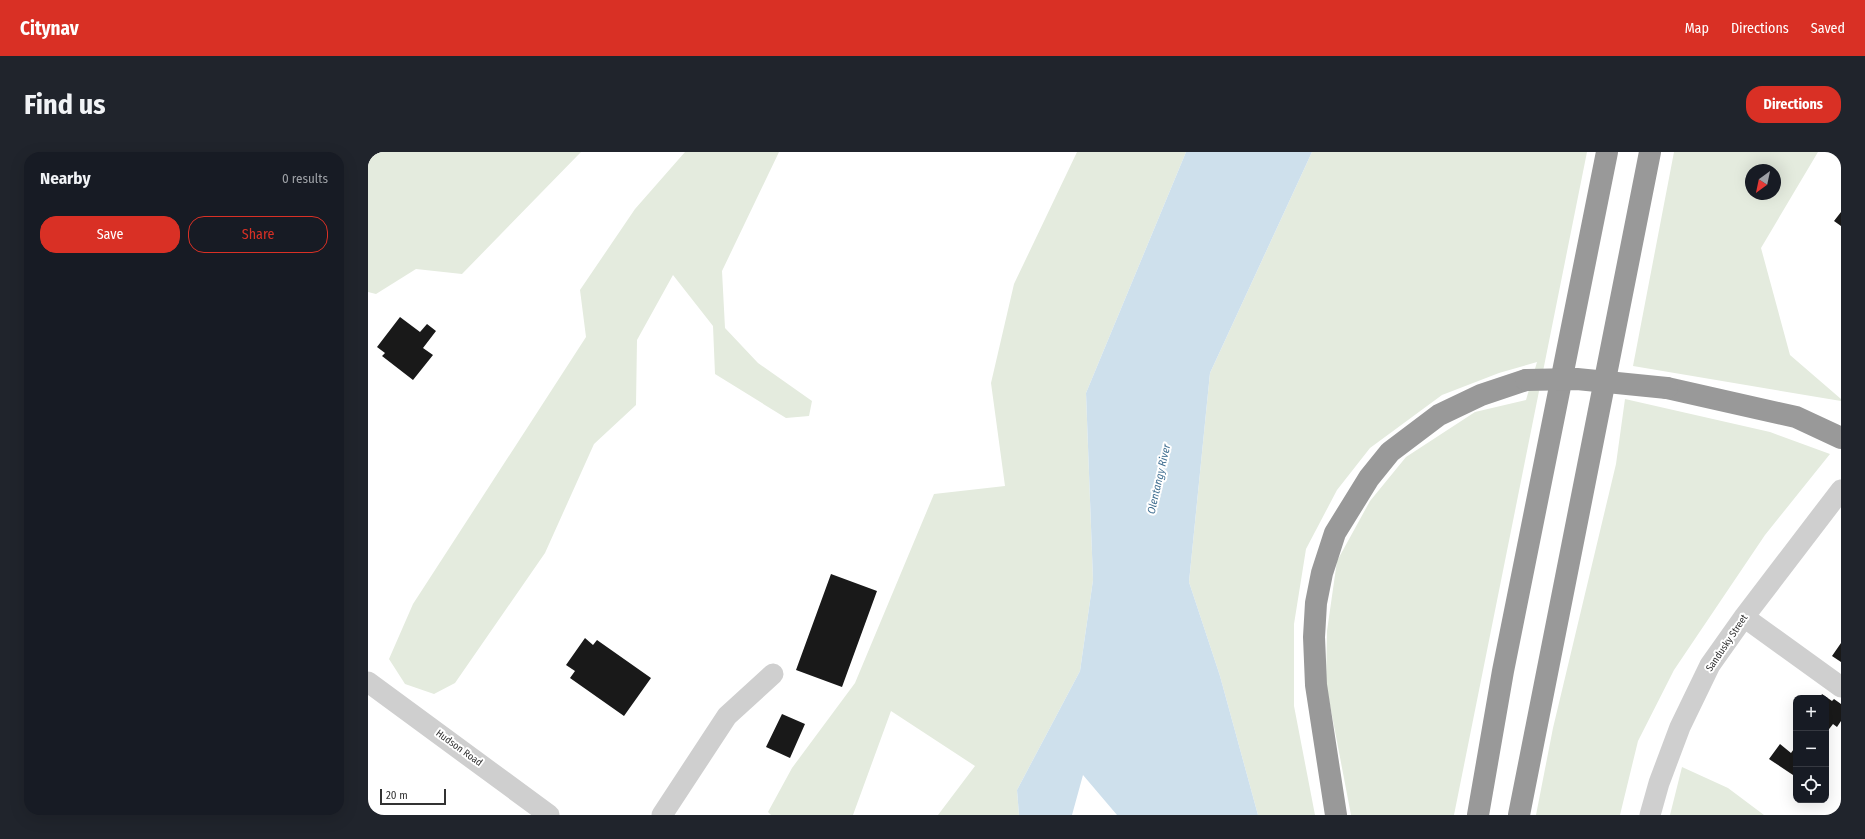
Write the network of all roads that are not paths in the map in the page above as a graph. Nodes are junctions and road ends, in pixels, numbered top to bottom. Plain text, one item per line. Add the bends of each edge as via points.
1 (1607, 152) edge
2 (1650, 152) edge
3 (1841, 438) edge
4 (1841, 490) edge
5 (1744, 617) junction
6 (773, 674) dead end
7 (368, 682) edge
8 (1841, 687) edge
9 (549, 815) edge
10 (662, 815) edge
11 (1336, 815) edge
12 (1478, 815) edge
13 (1519, 815) edge
14 (1650, 815) edge

1 - 12 highway via 1503,671
2 - 13 highway
3 - 11 highway, bridge via 1796,417 1667,388 1577,379 1526,380 1481,395 1440,415 1390,452 1369,478 1335,533 1322,573 1316,603 1316,685
4 - 5 street, Sandusky Street
5 - 8 street
5 - 14 street, Sandusky Street via 1710,665 1680,727
6 - 10 street via 727,716
7 - 9 street, Hudson Road

